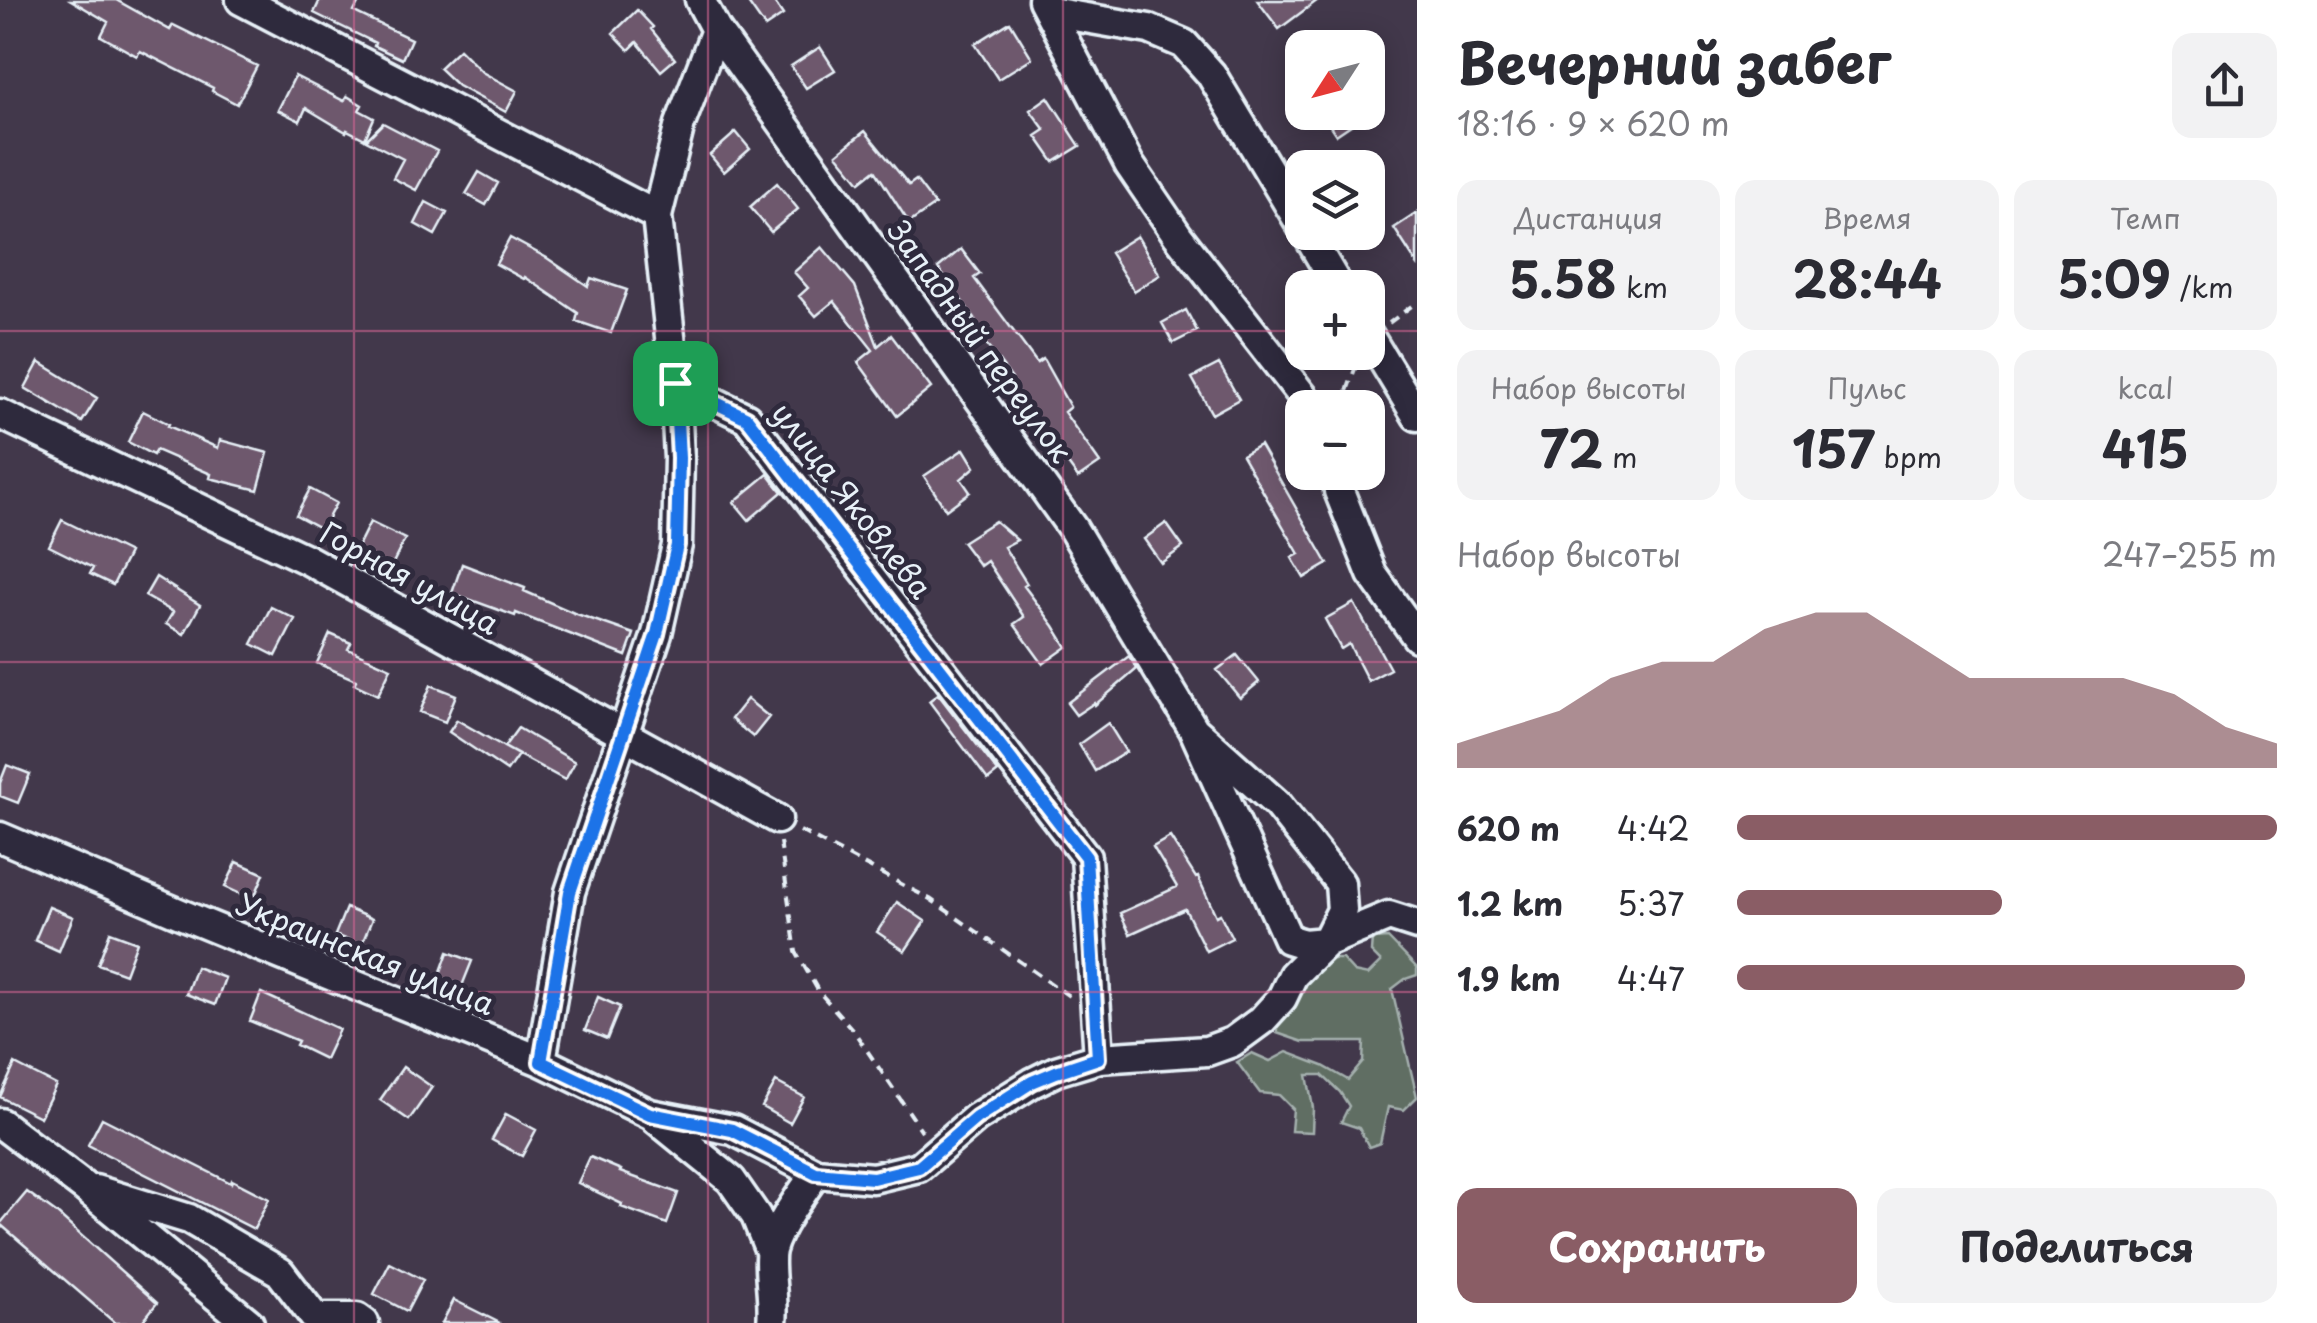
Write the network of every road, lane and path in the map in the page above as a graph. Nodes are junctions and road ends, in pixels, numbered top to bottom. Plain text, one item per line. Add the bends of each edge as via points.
1 (242, 0) edge
2 (700, 0) edge
3 (1047, 6) edge
4 (716, 30) junction
5 (1285, 197) edge
6 (656, 216) junction
7 (1417, 302) edge
8 (1385, 325) edge
9 (1385, 362) edge
10 (675, 383) junction
11 (1298, 390) edge
12 (0, 414) edge
13 (1417, 416) edge
14 (1339, 490) edge
15 (1417, 636) edge
16 (1194, 730) junction
17 (624, 734) junction
18 (777, 819) junction
19 (0, 837) edge
20 (1417, 896) edge
21 (1389, 916) junction
22 (1417, 924) edge
23 (1288, 939) junction
24 (1326, 942) junction
25 (1293, 975) junction
26 (1094, 1014) junction
27 (1098, 1058) junction
28 (541, 1062) junction
29 (650, 1114) junction
30 (0, 1122) edge
31 (936, 1152) junction
32 (816, 1173) junction
33 (83, 1186) junction
34 (770, 1251) junction
35 (319, 1321) edge
36 (250, 1323) edge
37 (364, 1323) edge
38 (772, 1323) edge

1 - 6 street
2 - 4 street, Западный переулок
3 - 5 street via 1149,29 1184,44 1211,74
3 - 11 street via 1130,164
4 - 6 street via 680,124
4 - 16 street, Западный переулок via 1073,529
6 - 10 street
7 - 8 path
9 - 13 street
10 - 17 street via 677,545
10 - 26 street, улица Яковлева via 747,418 1086,857
12 - 17 street, Горная улица via 308,560
14 - 15 street via 1372,574
16 - 23 street, Западный переулок
16 - 24 street, Западный переулок via 1276,804 1340,883 1342,910
17 - 18 street, Горная улица
17 - 28 street via 570,892
18 - 26 path via 930,898
18 - 31 path via 796,952
19 - 28 street, Украинская улица
20 - 21 street
21 - 22 street
21 - 24 street
23 - 24 street
23 - 25 street, Западный переулок
24 - 25 street
25 - 27 street via 1262,1020 1232,1042
26 - 27 street
27 - 31 street via 1032,1082
28 - 29 street, Украинская улица
29 - 32 street, Украинская улица via 732,1130
29 - 34 street via 731,1180
30 - 33 street
31 - 32 street via 919,1167 873,1178
32 - 34 street
33 - 35 street via 189,1219 280,1272
33 - 36 street
34 - 38 street
35 - 37 street

